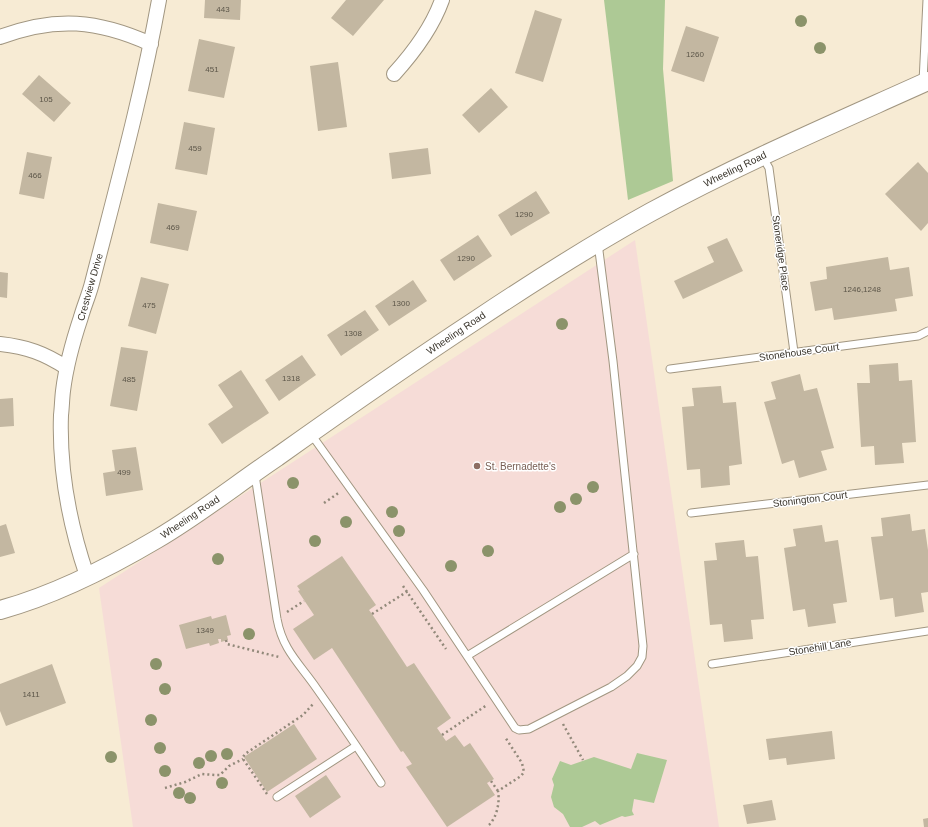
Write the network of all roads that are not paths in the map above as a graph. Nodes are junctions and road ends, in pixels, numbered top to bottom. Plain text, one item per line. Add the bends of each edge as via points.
1 (159, 0) edge
2 (442, 0) edge
3 (927, 0) edge
4 (0, 37) edge
5 (151, 44) junction
6 (394, 74) dead end
7 (925, 82) edge
8 (762, 156) junction
9 (598, 243) junction
10 (928, 332) edge
11 (0, 344) edge
12 (794, 352) junction
13 (67, 368) junction
14 (670, 369) dead end
15 (310, 433) junction
16 (254, 472) junction
17 (928, 485) edge
18 (691, 513) dead end
19 (634, 554) junction
20 (88, 576) junction
21 (0, 610) edge
22 (928, 631) edge
23 (467, 656) junction
24 (712, 664) dead end
25 (356, 746) junction
26 (381, 783) dead end
27 (277, 797) road end

1 - 5 street, Crestview Drive
2 - 6 street via 425,35
3 - 7 lane
4 - 5 street via 58,23 83,24 108,27
5 - 13 street, Crestview Drive via 91,285
7 - 8 street, Wheeling Road
8 - 9 street, Wheeling Road
8 - 12 lane, Stoneridge Place via 769,168
9 - 15 street, Wheeling Road via 477,319
9 - 19 lane
10 - 12 lane, Stonehouse Court via 918,336
11 - 13 street via 26,348 50,356
12 - 14 lane, Stonehouse Court
13 - 20 street, Crestview Drive via 60,437 64,483 72,528
15 - 16 street, Wheeling Road
15 - 23 lane
16 - 20 street, Wheeling Road via 158,539
16 - 25 lane via 276,619 282,639
17 - 18 lane, Stonington Court
19 - 23 lane
19 - 23 lane via 644,646 637,666 611,687 529,729 518,730
20 - 21 street, Wheeling Road
22 - 24 lane, Stonehill Lane
25 - 26 lane
25 - 27 lane

